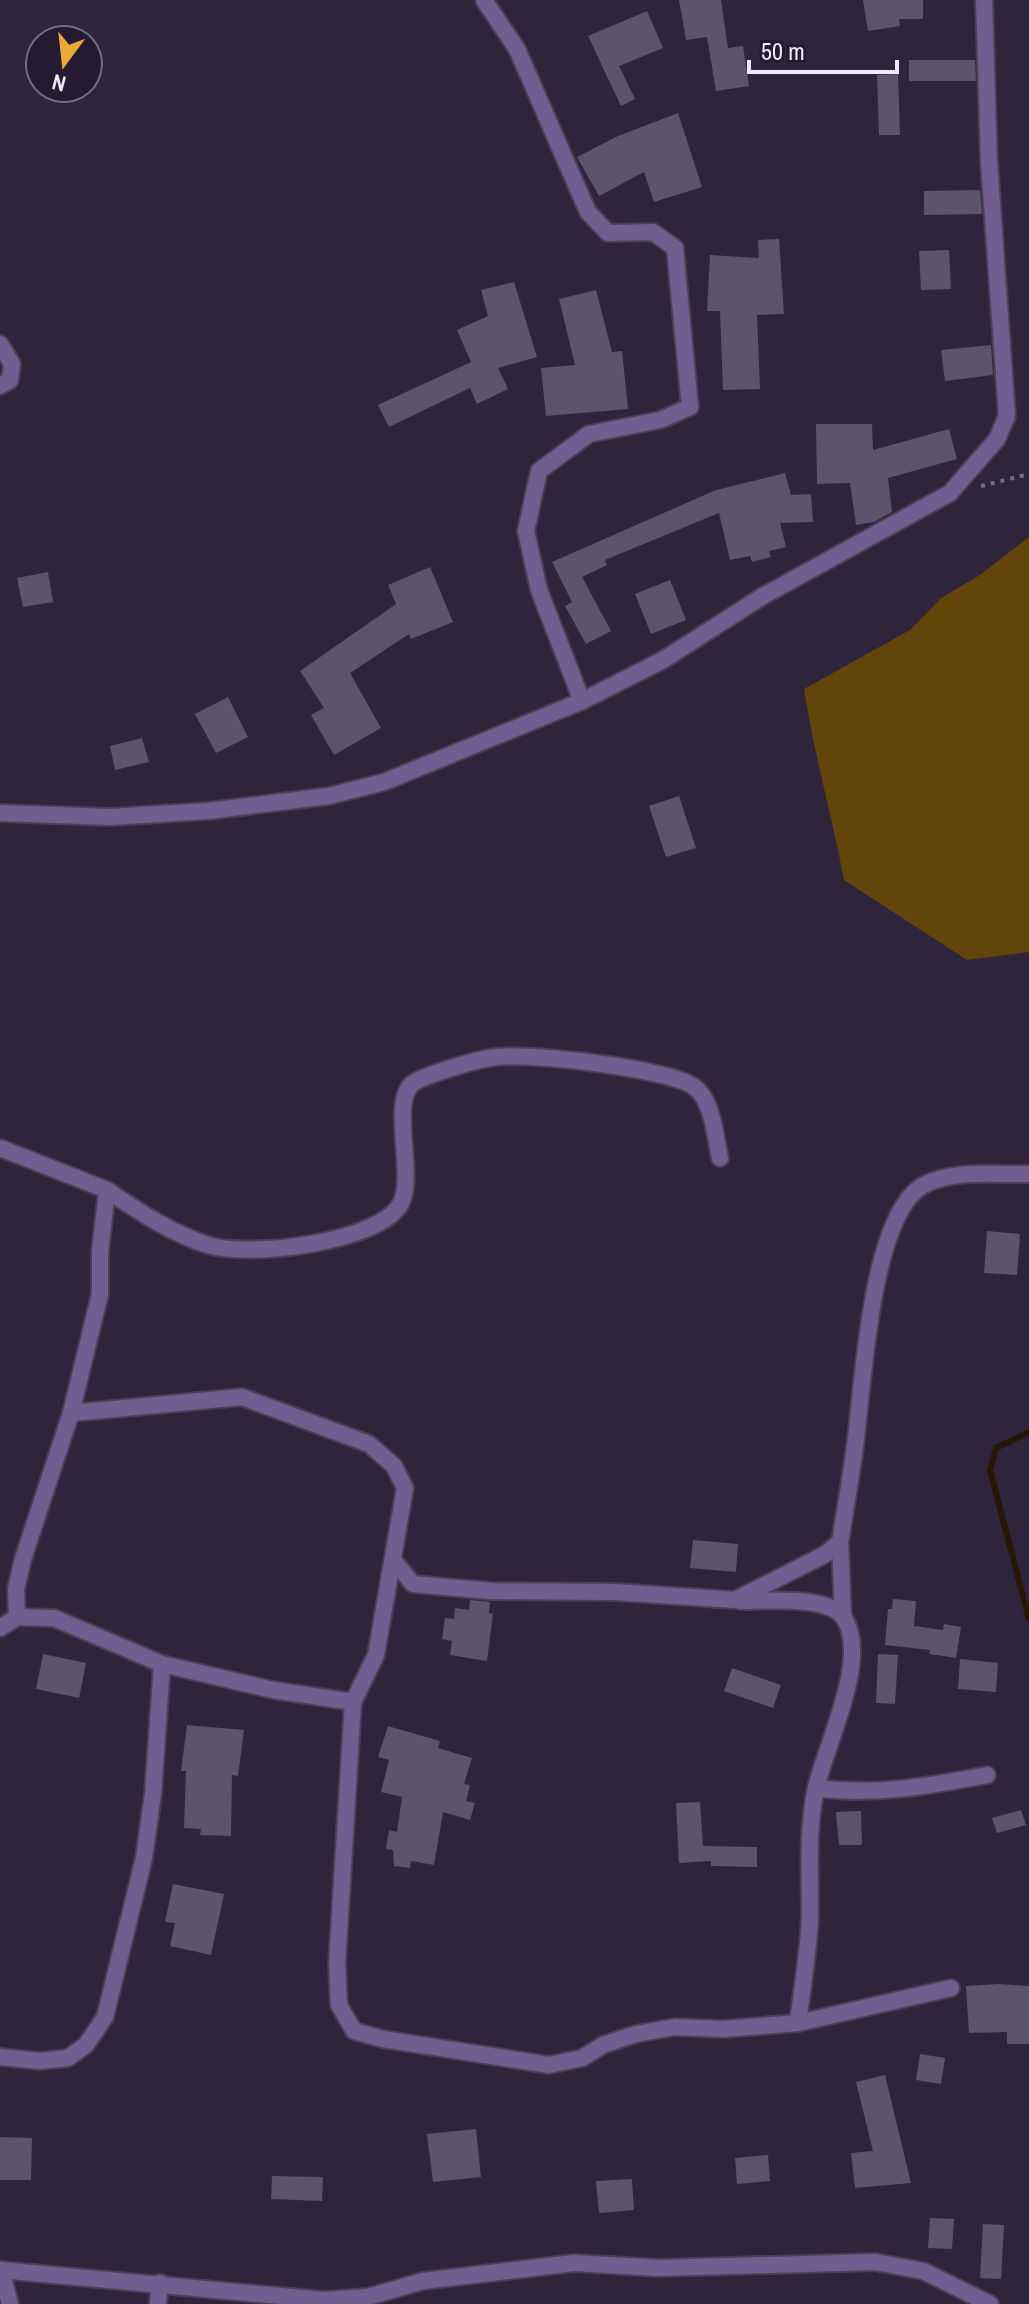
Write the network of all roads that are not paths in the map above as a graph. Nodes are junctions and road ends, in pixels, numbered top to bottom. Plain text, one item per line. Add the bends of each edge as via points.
1 (484, 0) edge
2 (984, 0) edge
3 (0, 344) edge
4 (0, 386) edge
5 (582, 701) junction
6 (0, 813) edge
7 (0, 1148) edge
8 (720, 1158) dead end
9 (1029, 1174) edge
10 (107, 1190) junction
11 (71, 1413) junction
12 (840, 1542) junction
13 (393, 1560) junction
14 (735, 1600) junction
15 (843, 1616) junction
16 (17, 1617) junction
17 (0, 1628) edge
18 (162, 1664) junction
19 (353, 1702) junction
20 (987, 1775) dead end
21 (816, 1788) junction
22 (951, 1988) dead end
23 (798, 2023) junction
24 (0, 2057) edge
25 (1, 2270) edge
26 (160, 2283) junction
27 (10, 2304) edge
28 (158, 2304) edge
29 (990, 2304) edge

1 - 5 street via 517,49 588,212 608,233 653,232 675,248 690,407 660,420 589,434 539,471 526,531 539,590
2 - 5 street via 1007,416 997,439 950,493 763,596 663,660
3 - 4 street via 12,364 10,380
5 - 6 street via 384,782 329,796 110,817
7 - 10 street
8 - 10 street via 708,1106 694,1087 652,1074 570,1061 496,1057 413,1082 402,1108 407,1173 403,1200 393,1215 359,1233 247,1251 209,1245 151,1220
9 - 12 street via 941,1177 919,1187 906,1202 884,1252 870,1316
10 - 11 street via 100,1294
11 - 13 street via 242,1397 369,1444 394,1466 405,1488
11 - 16 street via 23,1559
12 - 14 street
12 - 15 street
13 - 14 street via 413,1584
13 - 19 street via 376,1655
14 - 15 street via 824,1603
15 - 21 street via 853,1643 848,1677
16 - 17 street
16 - 18 street via 54,1618
18 - 19 street
18 - 24 street via 144,1858 105,2017 86,2045 68,2058
19 - 23 street via 337,1964 339,2005 354,2031 549,2065 582,2058 636,2034 675,2027
20 - 21 street via 903,1791
21 - 23 street
22 - 23 street
25 - 26 street
25 - 27 street
26 - 28 street
26 - 29 street via 324,2300 368,2297 423,2281 574,2263 659,2268 875,2262 923,2271

